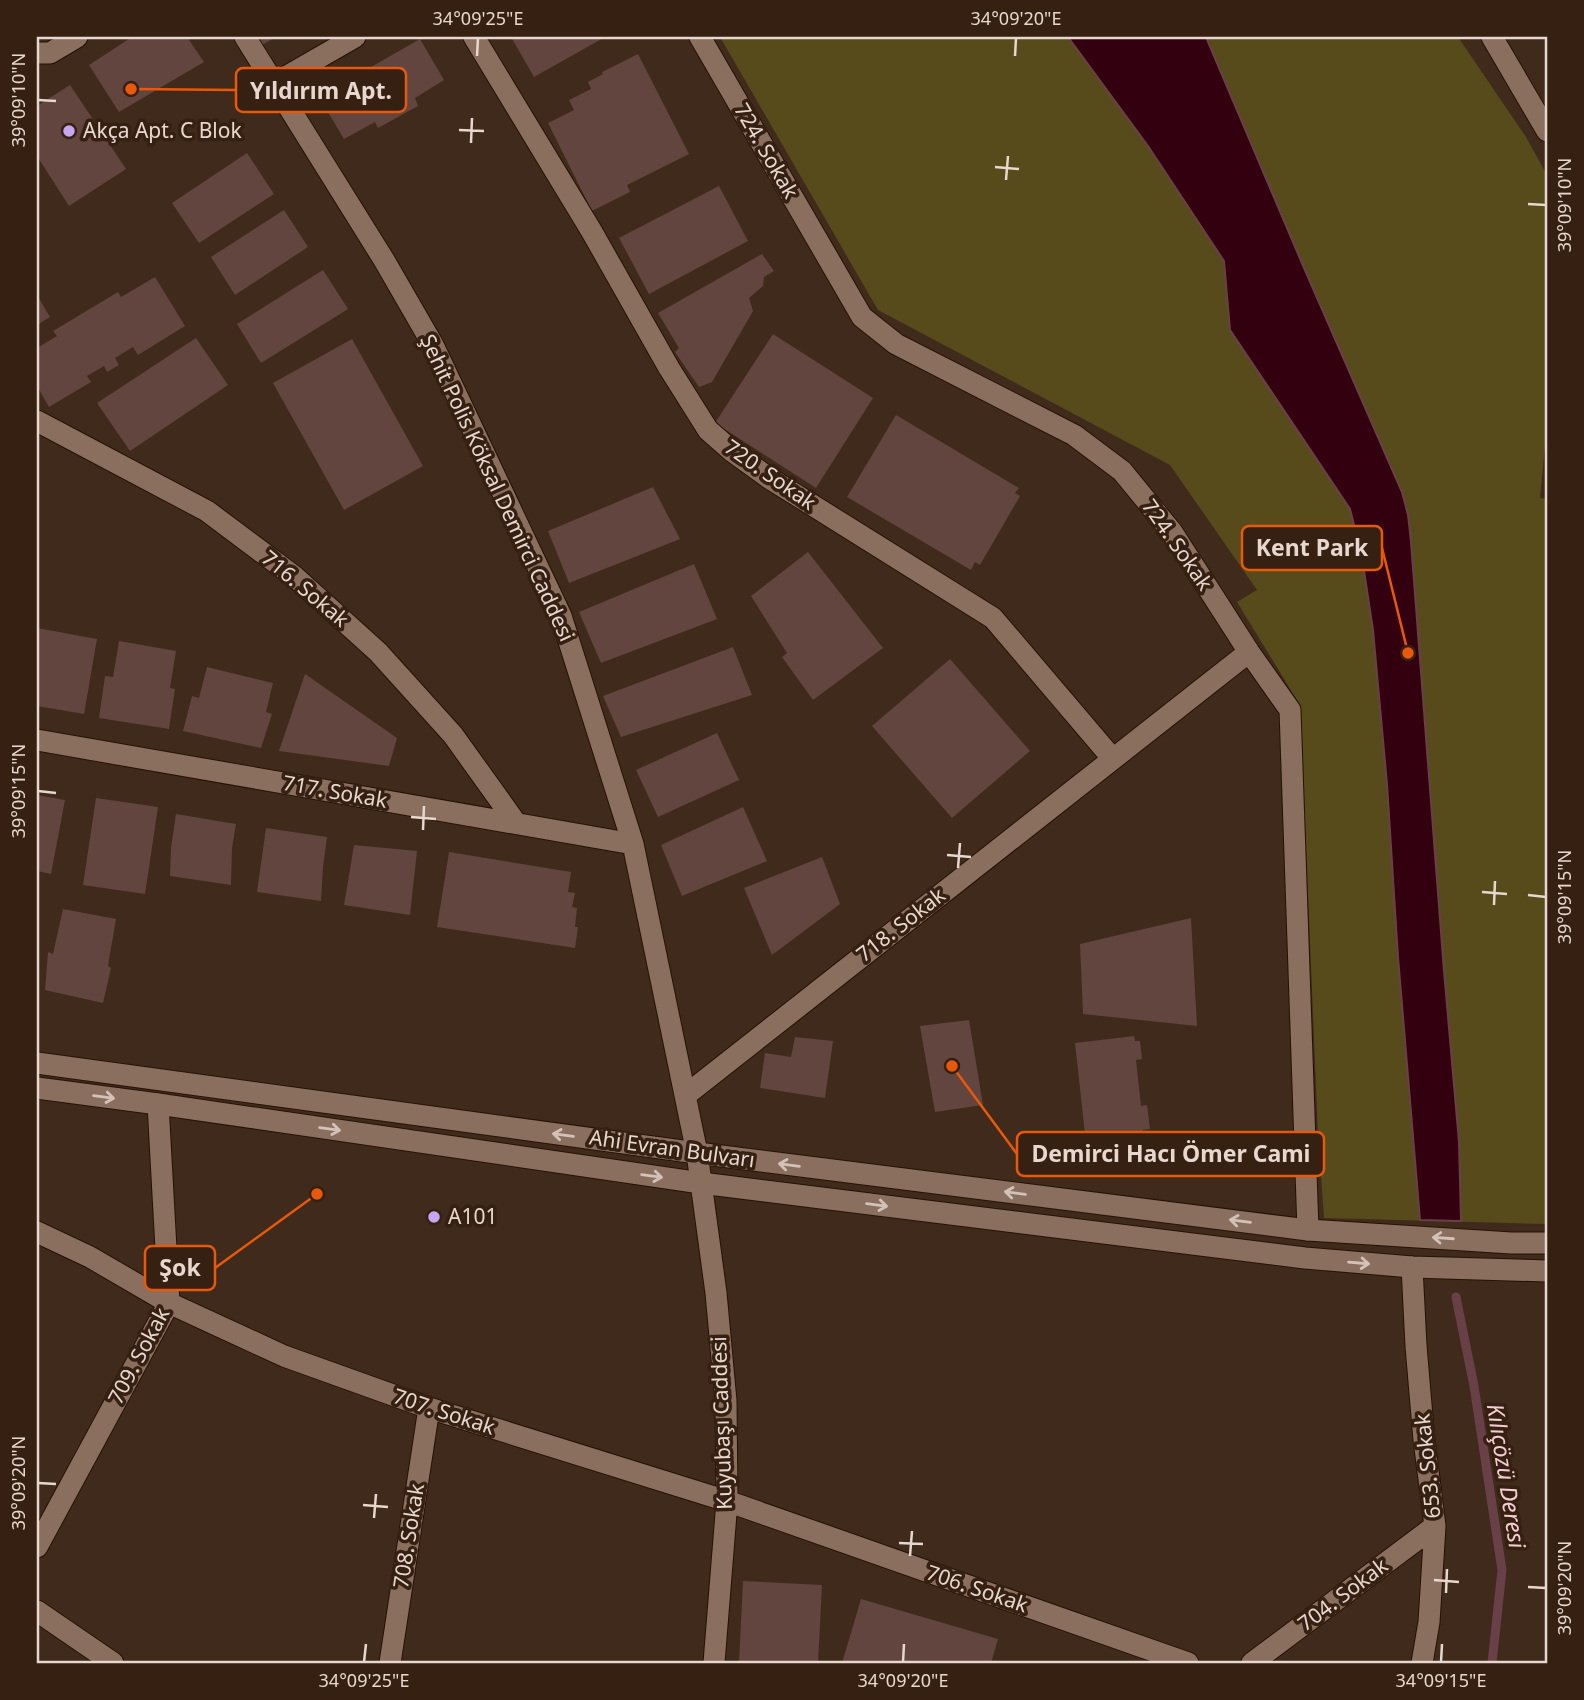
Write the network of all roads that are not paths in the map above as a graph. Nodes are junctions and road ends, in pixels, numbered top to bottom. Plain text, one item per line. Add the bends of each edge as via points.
1 (77, 37) edge
2 (245, 37) edge
3 (355, 37) edge
4 (474, 37) edge
5 (700, 37) edge
6 (1492, 37) edge
7 (37, 53) edge
8 (275, 83) junction
9 (1547, 131) edge
10 (37, 422) edge
11 (1249, 652) junction
12 (37, 740) edge
13 (1113, 759) junction
14 (516, 823) junction
15 (633, 844) junction
16 (37, 1063) edge
17 (37, 1088) edge
18 (686, 1095) junction
19 (158, 1104) junction
20 (697, 1153) junction
21 (701, 1183) junction
22 (1308, 1230) junction
23 (37, 1232) edge
24 (1547, 1243) edge
25 (1412, 1267) junction
26 (1547, 1271) edge
27 (169, 1303) junction
28 (429, 1408) junction
29 (727, 1501) junction
30 (1435, 1526) junction
31 (37, 1547) edge
32 (37, 1611) edge
33 (113, 1663) edge
34 (390, 1663) edge
35 (714, 1663) edge
36 (1188, 1663) edge
37 (1252, 1663) edge
38 (1422, 1663) edge

1 - 7 street via 51,53
2 - 8 street, Şehit Polis Köksal Demirci Caddesi
3 - 8 street
4 - 13 street, 720. Sokak via 708,430 769,478 992,618
5 - 11 street, 724. Sokak via 862,317 896,344 1074,435 1122,471 1172,532
6 - 9 street
8 - 15 street, Şehit Polis Köksal Demirci Caddesi via 433,345 561,616
10 - 14 street, 716. Sokak via 207,511 295,577 378,652 453,735
11 - 13 street, 718. Sokak
11 - 22 street, 724. Sokak via 1290,710
12 - 14 street, 717. Sokak
13 - 18 street, 718. Sokak
14 - 15 street, 717. Sokak
15 - 18 street, Şehit Polis Köksal Demirci Caddesi
20 -> 16 street, Ahi Evran Bulvarı
17 -> 19 street, Ahi Evran Bulvarı
18 - 20 street, Şehit Polis Köksal Demirci Caddesi
19 -> 21 street, Ahi Evran Bulvarı
19 - 27 street, 709. Sokak
20 - 21 street, Şehit Polis Köksal Demirci Caddesi
22 -> 20 street, Ahi Evran Bulvarı
21 -> 25 street, Ahi Evran Bulvarı via 1305,1258
21 - 29 street, Kuyubaşı Caddesi via 726,1401
24 -> 22 street, Ahi Evran Bulvarı
23 - 27 street, 707. Sokak
25 - 26 street, Ahi Evran Bulvarı
25 - 30 street, 653. Sokak
27 - 28 street, 707. Sokak via 284,1356
27 - 31 street, 709. Sokak
28 - 29 street, 707. Sokak
28 - 34 street, 708. Sokak
29 - 35 street, Kuyubaşı Caddesi
29 - 36 street, 706. Sokak
30 - 37 street, 704. Sokak
30 - 38 street, 653. Sokak via 1430,1622
32 - 33 street

